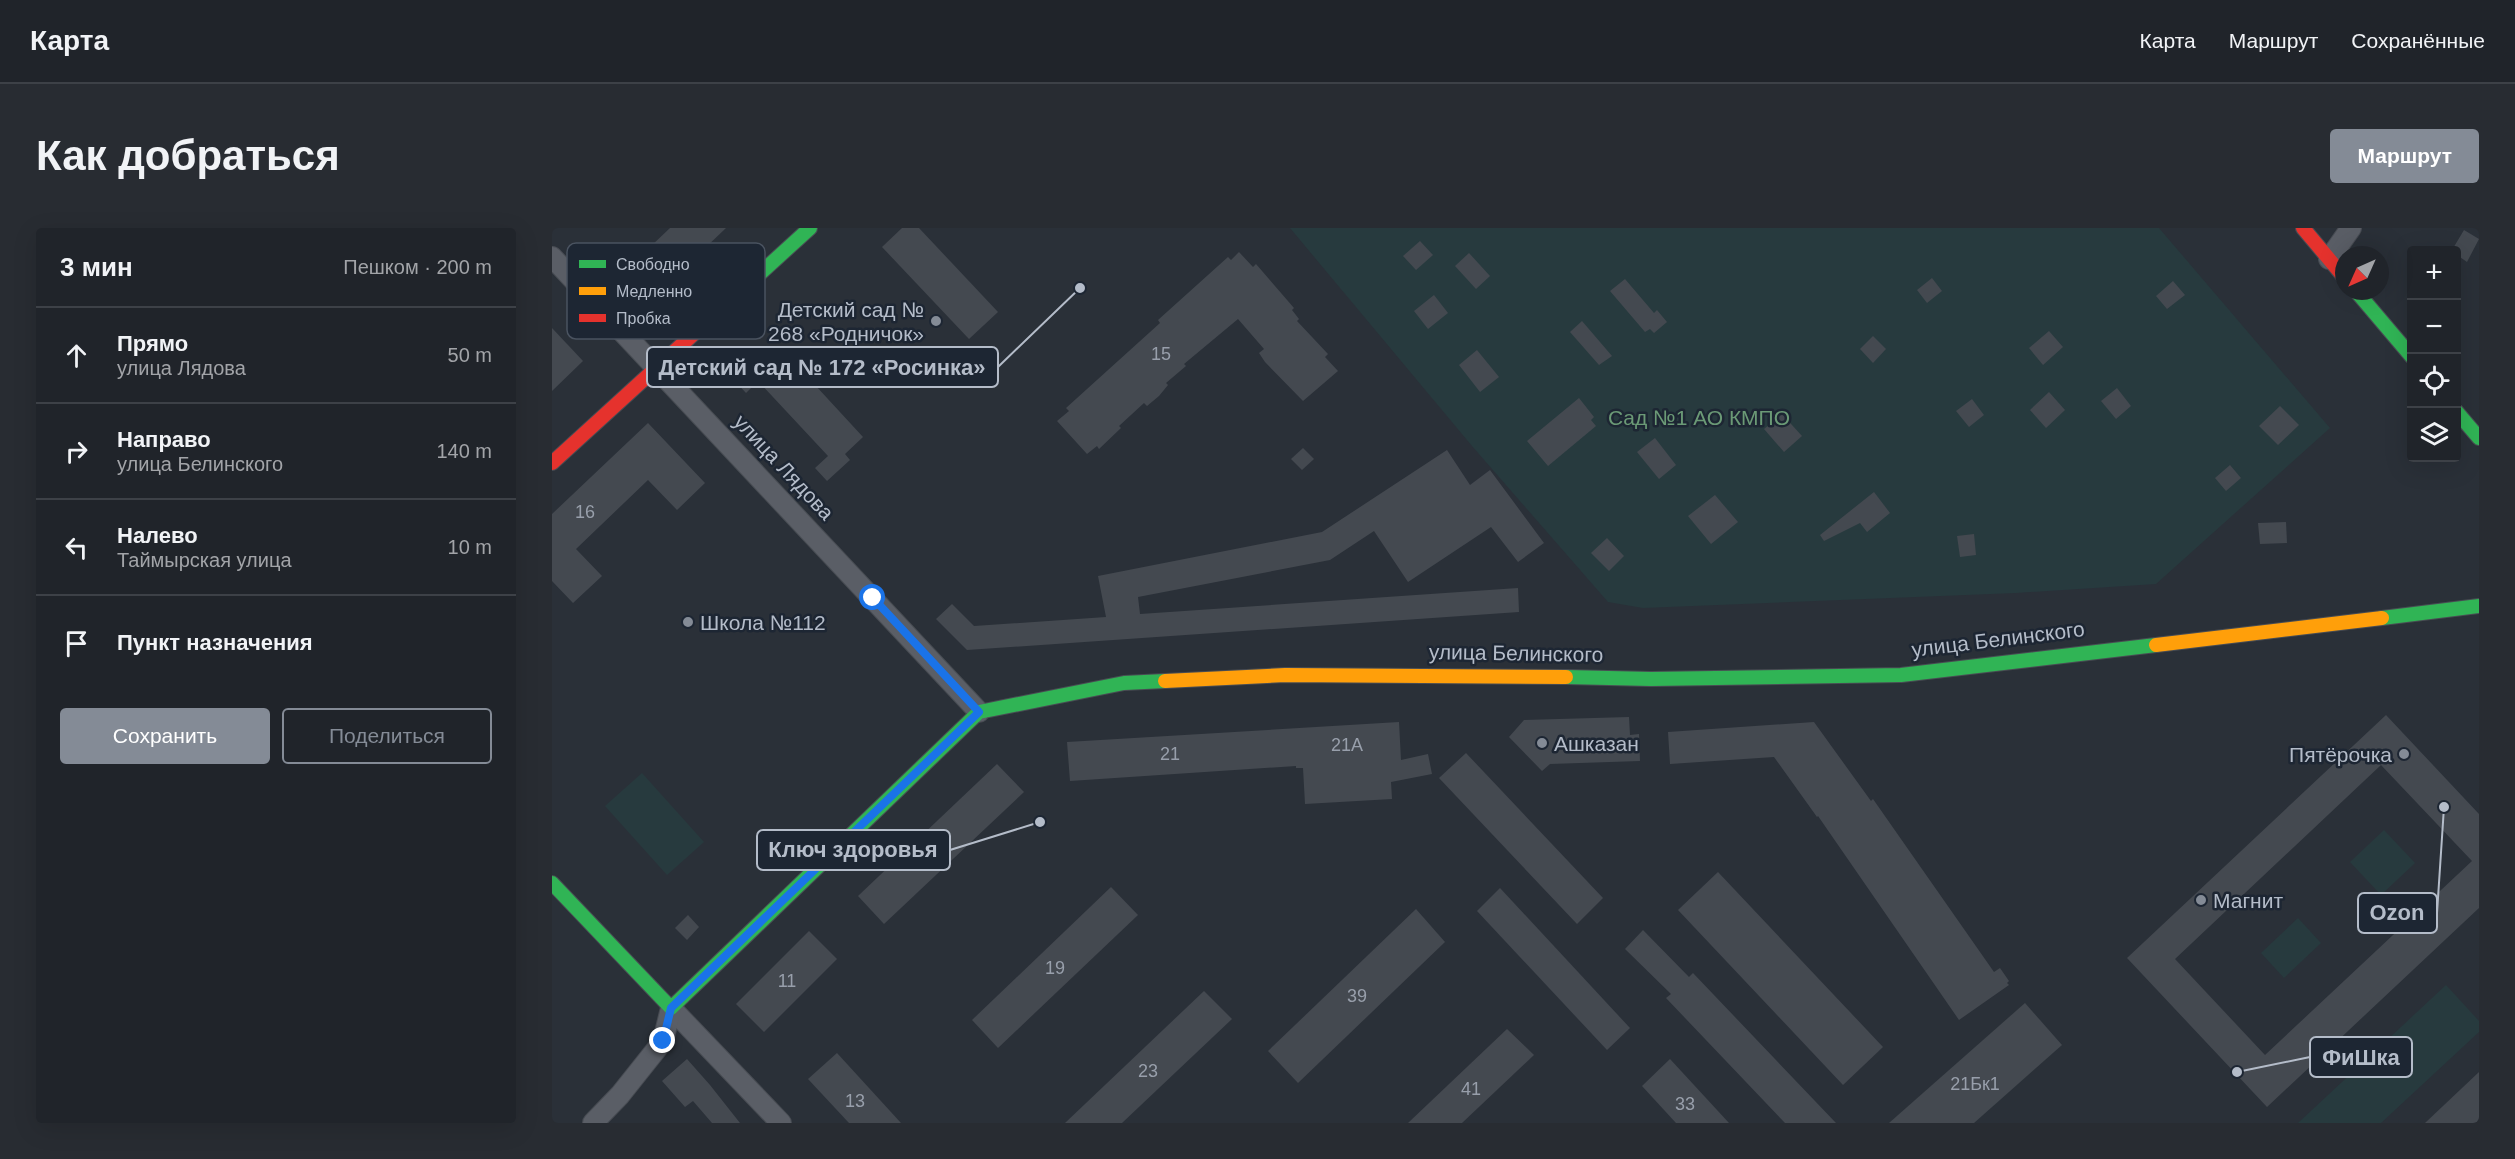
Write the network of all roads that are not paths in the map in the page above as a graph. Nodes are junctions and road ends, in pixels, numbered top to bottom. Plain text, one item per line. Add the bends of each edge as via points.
1 (810, 228) edge
2 (2303, 228) edge
3 (2351, 228) edge
4 (552, 256) edge
5 (2329, 259) junction
6 (2335, 266) edge
7 (765, 269) edge
8 (567, 272) edge
9 (2364, 300) edge
10 (630, 339) edge
11 (689, 339) edge
12 (2409, 354) edge
13 (657, 368) junction
14 (2461, 416) edge
15 (2479, 438) edge
16 (552, 463) edge
17 (2479, 606) edge
18 (979, 712) junction
19 (552, 882) edge
20 (671, 1008) junction
21 (592, 1123) edge
22 (781, 1123) edge

1 - 7 street
2 - 5 street
3 - 5 street
4 - 8 street, улица Лядова
5 - 6 street
9 - 12 street
10 - 13 street, улица Лядова
11 - 13 street
13 - 16 street
13 - 18 street, улица Лядова
14 - 15 street
17 - 18 street, улица Белинского via 1901,675 1651,679 1285,675 1124,683
18 - 20 street
19 - 20 street
20 - 21 street via 663,1041
20 - 22 street

